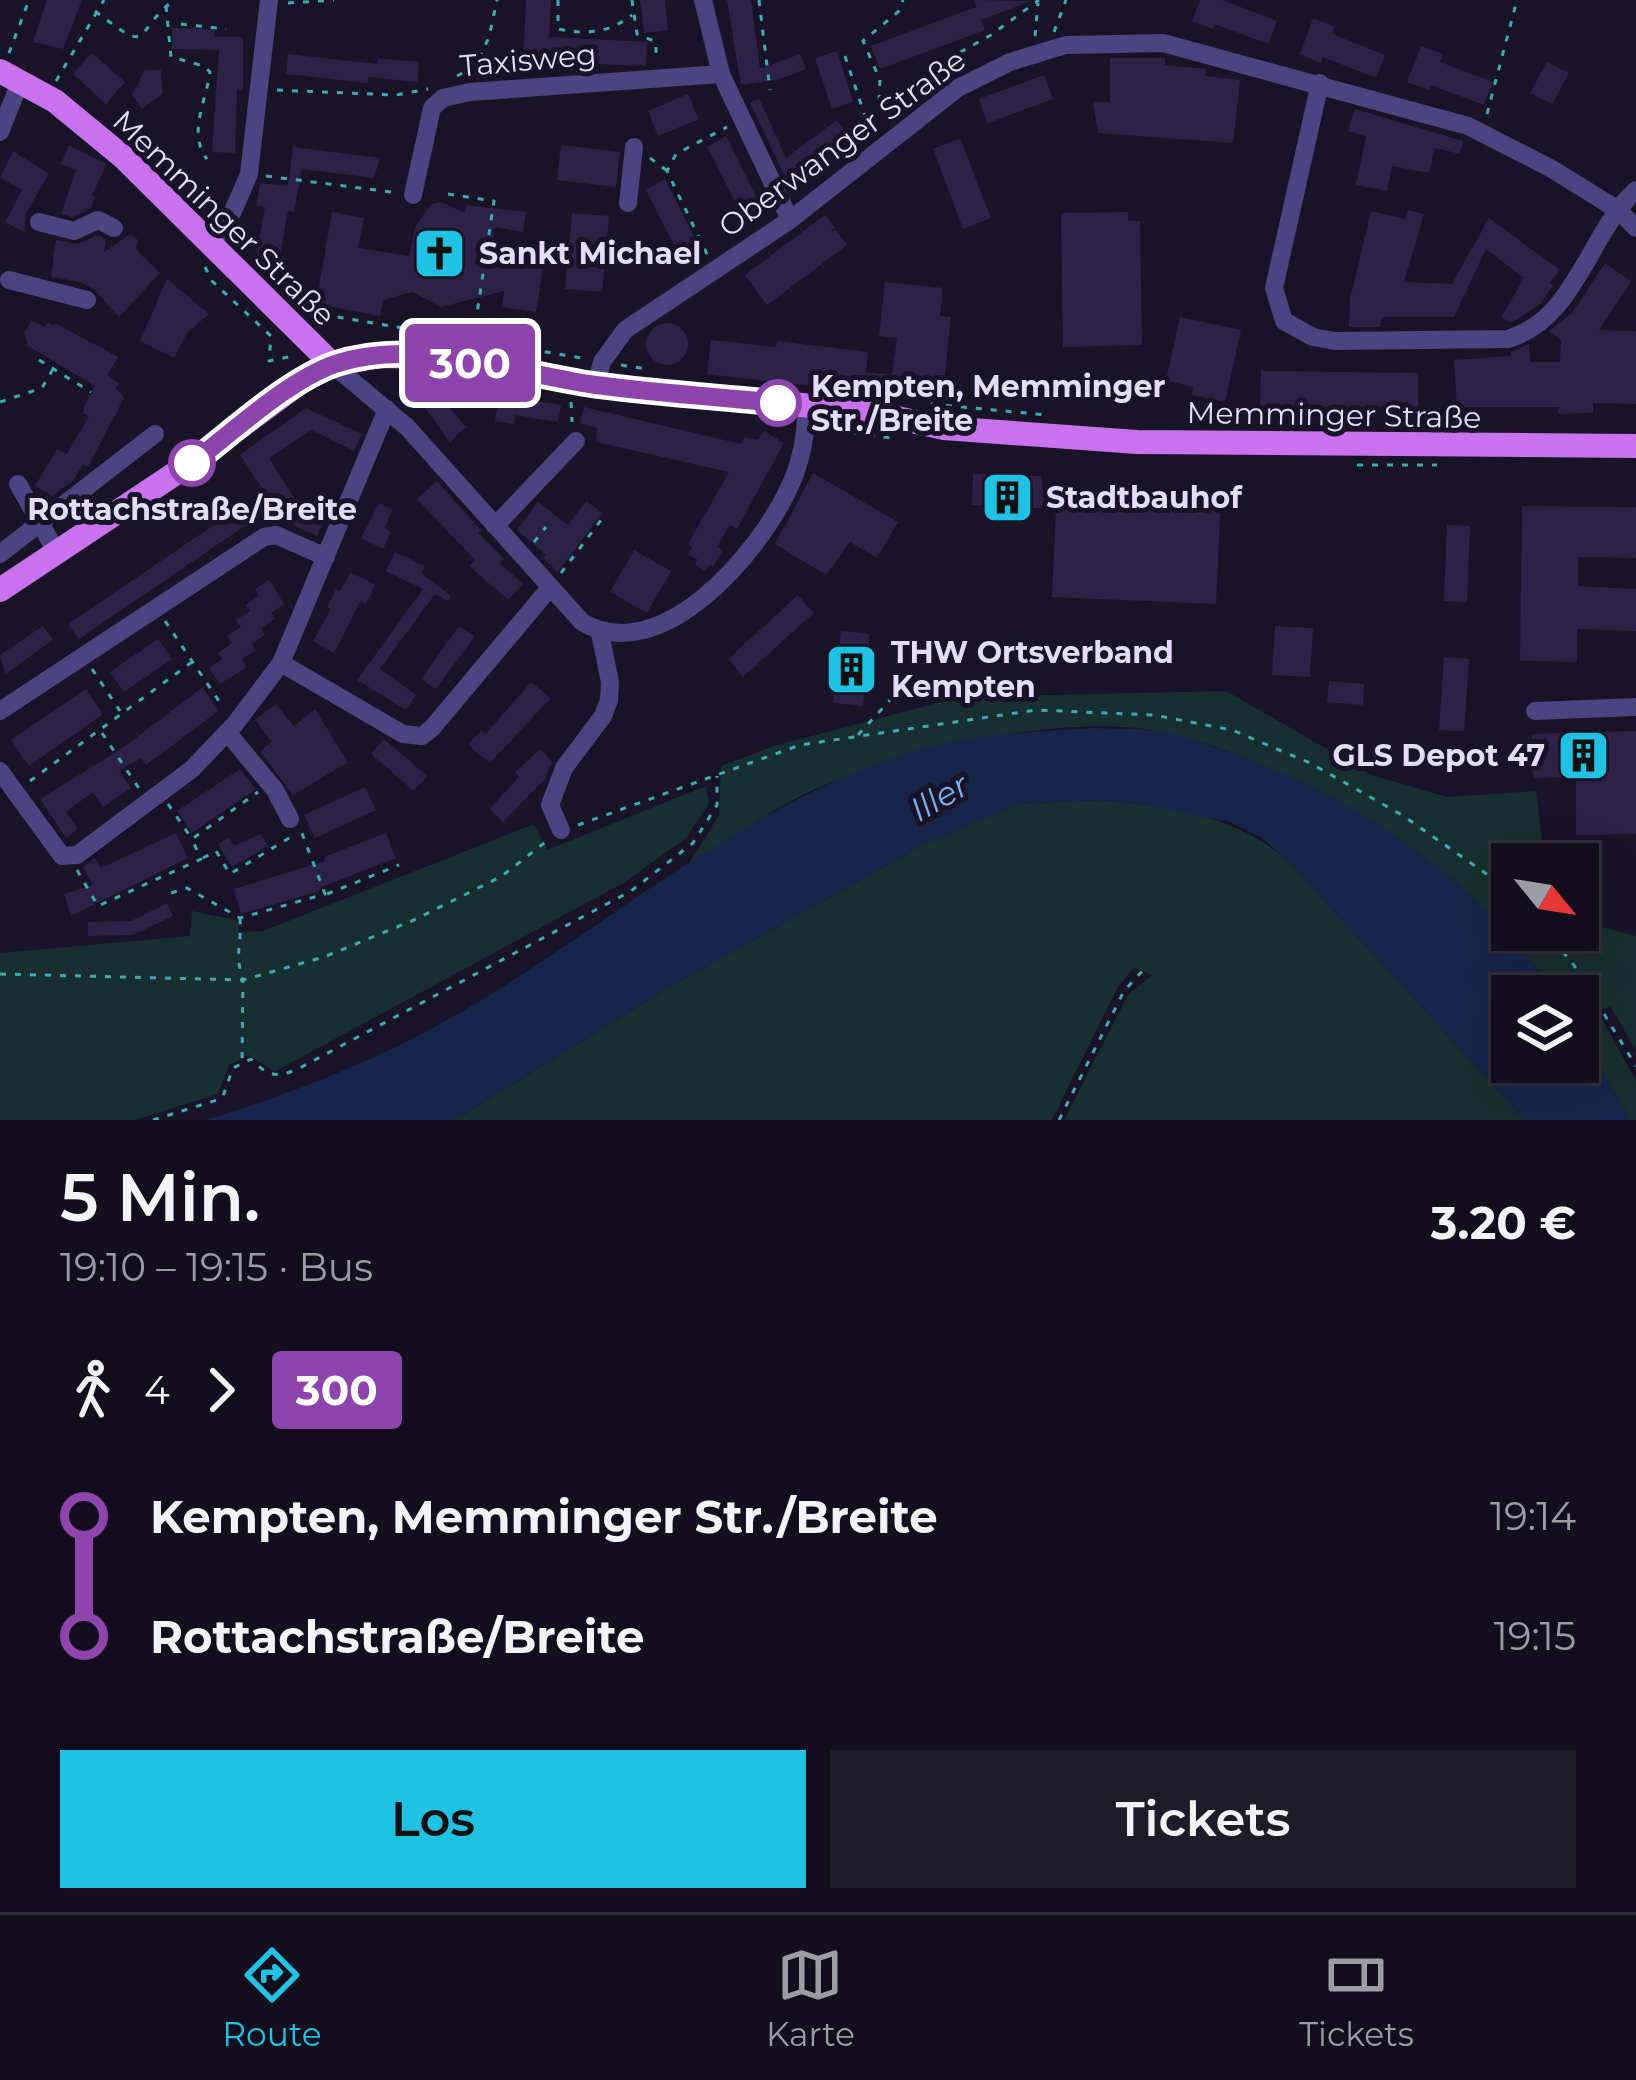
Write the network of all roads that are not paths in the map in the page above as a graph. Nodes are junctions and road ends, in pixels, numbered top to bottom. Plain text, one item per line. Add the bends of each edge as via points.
1 (703, 0) edge
2 (268, 2) edge
3 (721, 74) junction
4 (11, 76) edge
5 (1319, 83) junction
6 (0, 133) edge
7 (634, 147) dead end
8 (1636, 190) edge
9 (413, 195) road end
10 (628, 203) dead end
11 (1618, 210) junction
12 (790, 220) junction
13 (39, 222) dead end
14 (114, 227) dead end
15 (1636, 228) edge
16 (210, 247) junction
17 (9, 280) dead end
18 (87, 300) dead end
19 (332, 365) junction
20 (599, 373) junction
21 (806, 406) junction
22 (387, 409) junction
23 (155, 434) dead end
24 (576, 440) road end
25 (1636, 446) edge
26 (18, 484) dead end
27 (40, 524) junction
28 (495, 526) junction
29 (57, 553) junction
30 (0, 554) edge
31 (326, 557) junction
32 (548, 589) junction
33 (0, 590) edge
34 (600, 633) junction
35 (281, 663) junction
36 (1636, 707) edge
37 (0, 711) edge
38 (1535, 711) dead end
39 (231, 728) junction
40 (0, 771) edge
41 (296, 824) road end
42 (561, 830) road end

1 - 3 street
2 - 16 street via 249,174
3 - 9 street, Taxisweg via 443,98 428,119
3 - 12 street
4 - 6 street
4 - 16 main road, Memminger Straße via 123,157
5 - 11 street, Oberwanger Straße via 1482,132
5 - 11 street via 1274,288 1284,321 1313,338 1526,334 1559,304
5 - 12 street, Oberwanger Straße via 1163,43 1040,52 958,88
7 - 10 street
8 - 11 street
11 - 15 street, Oberwanger Straße
12 - 20 street, Oberwanger Straße via 625,330
13 - 14 street via 74,231 98,220
16 - 19 main road, Memminger Straße
17 - 18 street
19 - 20 main road, Memminger Straße via 432,357
19 - 22 street
19 - 29 main road
20 - 21 main road, Memminger Straße
21 - 25 main road, Memminger Straße via 944,428 1137,442
21 - 34 street via 792,484 752,547 680,614 652,629
22 - 28 street
22 - 31 street
23 - 27 street
24 - 28 street
26 - 27 street
27 - 29 street
27 - 30 street
28 - 32 street
29 - 33 main road
31 - 35 street
31 - 37 street via 264,537
32 - 34 street
32 - 35 street via 422,736 403,734
34 - 42 street via 609,700 556,785 550,805
35 - 39 street
36 - 38 street
39 - 40 street via 192,769 77,855 62,856
39 - 41 street

